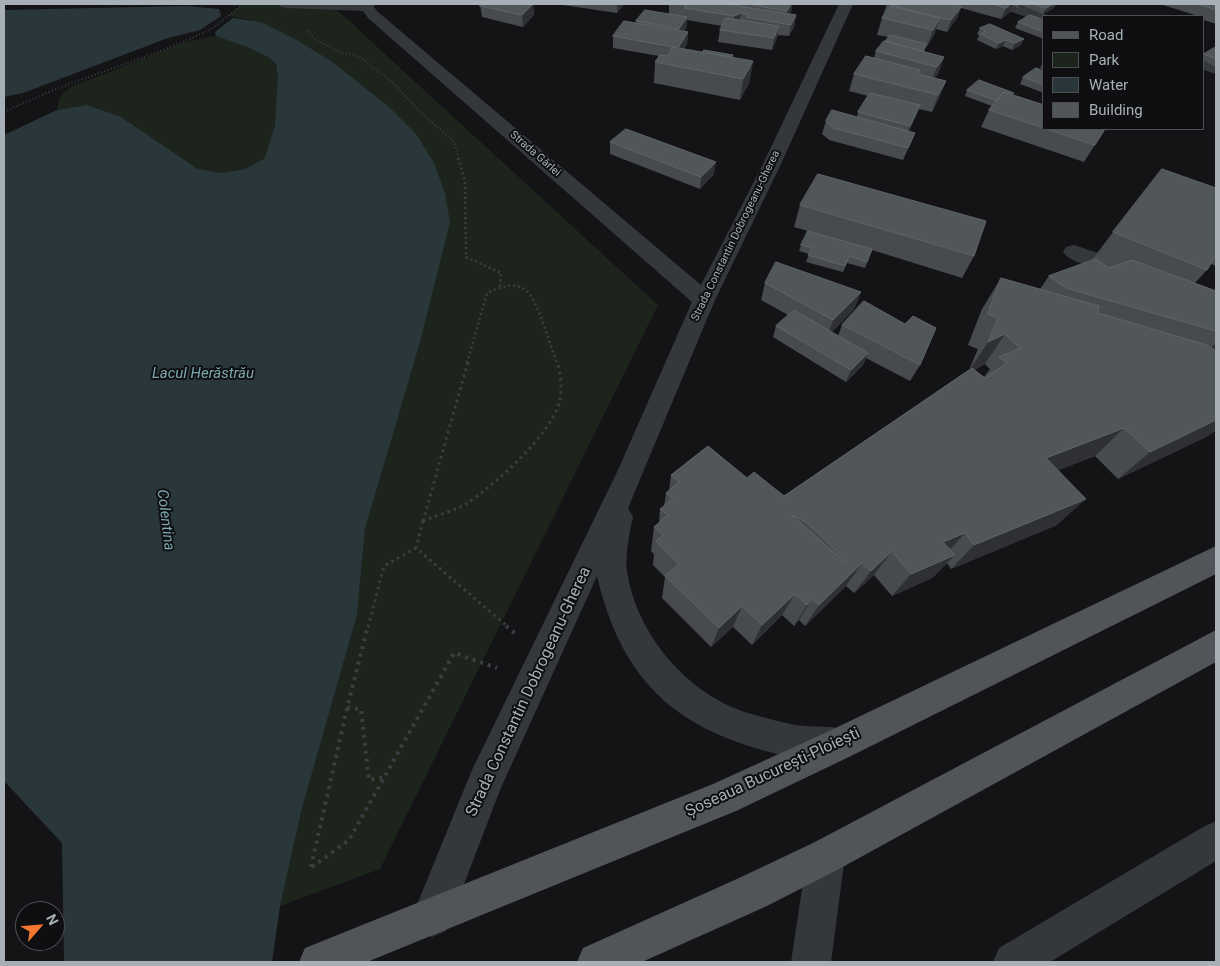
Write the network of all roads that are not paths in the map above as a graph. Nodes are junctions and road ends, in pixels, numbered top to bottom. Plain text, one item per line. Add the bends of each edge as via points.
1 (286, 4) edge
2 (846, 4) edge
3 (1002, 4) edge
4 (367, 5) edge
5 (1042, 18) edge
6 (704, 300) junction
7 (632, 470) junction
8 (1216, 559) edge
9 (1216, 645) edge
10 (839, 744) junction
11 (1216, 840) edge
12 (826, 856) junction
13 (432, 917) junction
14 (319, 962) edge
15 (596, 962) edge
16 (811, 962) edge
17 (1013, 962) edge

1 - 4 street, Strada Gârlei
2 - 6 street, Strada Constantin Dobrogeanu-Gherea
3 - 5 street
4 - 6 street, Strada Gârlei via 373,15
6 - 7 street, Strada Constantin Dobrogeanu-Gherea
7 - 10 street, Strada Constantin Dobrogeanu-Gherea via 615,532 612,575 620,608 638,646 662,677 704,711 745,729 796,742
7 - 13 street, Strada Constantin Dobrogeanu-Gherea via 485,783
8 - 10 main road, Șoseaua București-Ploiești
9 - 12 main road
10 - 13 main road, Șoseaua București-Ploiești via 723,798
11 - 17 street
12 - 15 main road
12 - 16 street
13 - 14 main road, Șoseaua București-Ploiești

